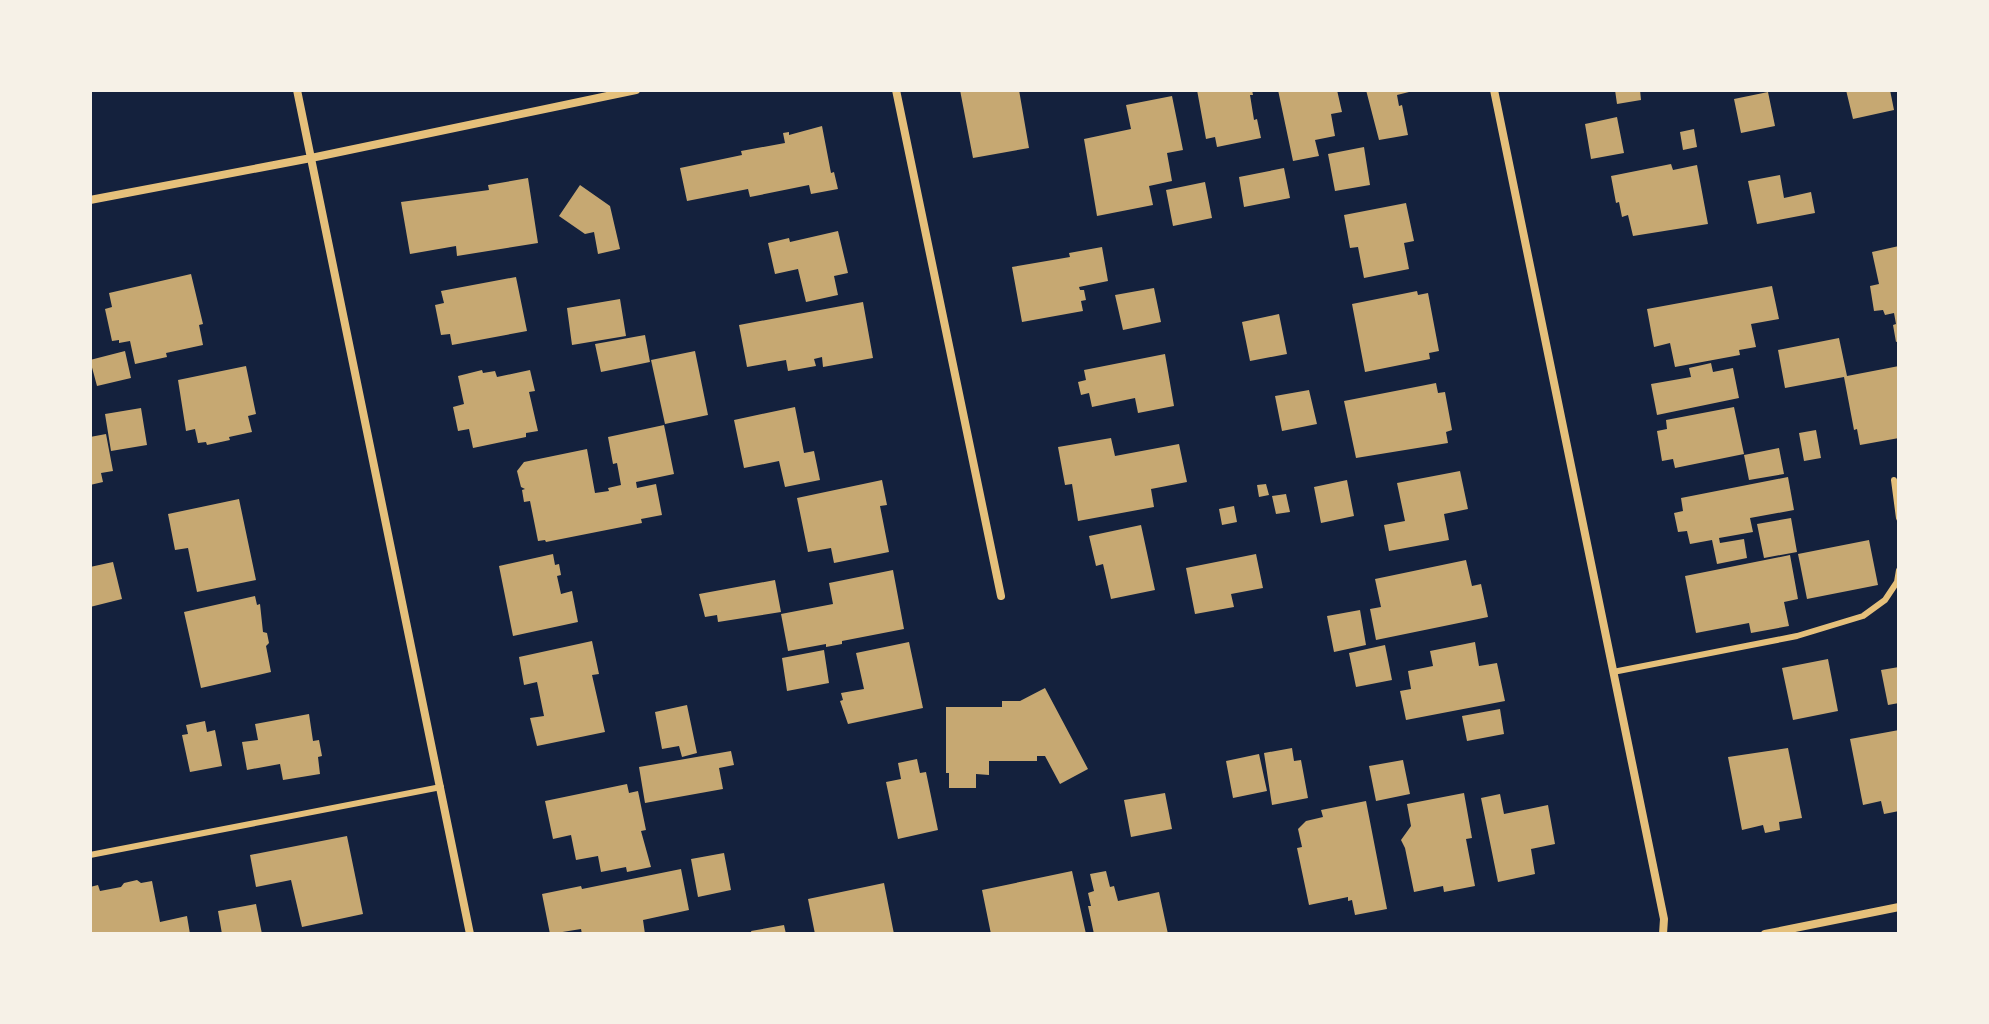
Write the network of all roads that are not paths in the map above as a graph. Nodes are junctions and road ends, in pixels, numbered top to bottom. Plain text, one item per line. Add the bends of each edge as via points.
1 (297, 90) edge
2 (636, 90) edge
3 (896, 90) edge
4 (1494, 90) edge
5 (311, 158) junction
6 (90, 200) edge
7 (1894, 480) dead end
8 (1899, 518) edge
9 (1899, 570) edge
10 (1001, 596) dead end
11 (1613, 672) junction
12 (441, 787) junction
13 (90, 855) edge
14 (1899, 907) edge
15 (470, 934) edge
16 (1663, 934) edge
17 (1765, 934) edge

1 - 5 street
2 - 5 street
3 - 10 street
4 - 11 street
5 - 6 street
5 - 12 street
7 - 8 lane
9 - 11 lane via 1885,600 1863,616 1797,636
11 - 16 street
12 - 13 lane
12 - 15 street
14 - 17 street

